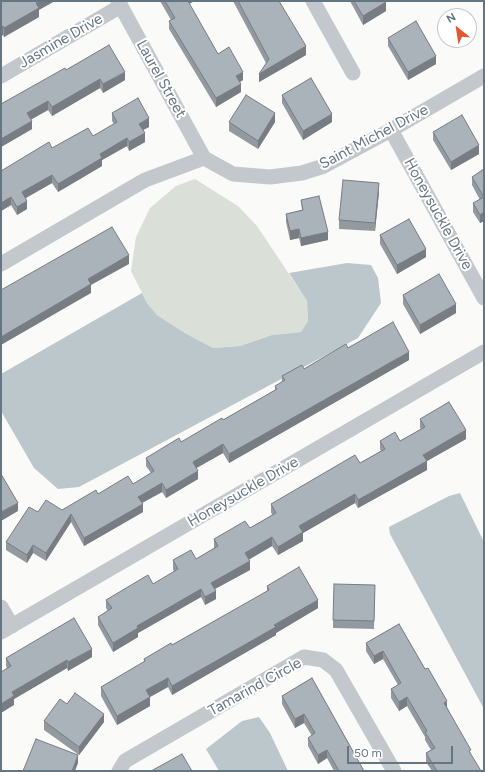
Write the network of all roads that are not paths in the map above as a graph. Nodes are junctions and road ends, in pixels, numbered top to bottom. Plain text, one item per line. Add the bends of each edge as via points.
1 (313, 1) edge
2 (120, 3) edge
3 (352, 73) dead end
4 (1, 76) edge
5 (484, 76) edge
6 (391, 130) junction
7 (204, 158) junction
8 (1, 264) edge
9 (484, 298) edge
10 (484, 352) edge
11 (1, 607) edge
12 (6, 629) edge
13 (119, 771) edge
14 (394, 771) edge

1 - 3 street
2 - 4 street, Jasmine Drive
2 - 7 street, Laurel Street
5 - 6 street, Saint Michel Drive
6 - 7 street, Saint Michel Drive via 324,166 302,173 270,177 233,174
6 - 9 street, Honeysuckle Drive
7 - 8 street via 146,180
10 - 12 street, Honeysuckle Drive
11 - 12 street
13 - 14 street, Tamarind Circle via 125,761 304,657 323,660 336,670

